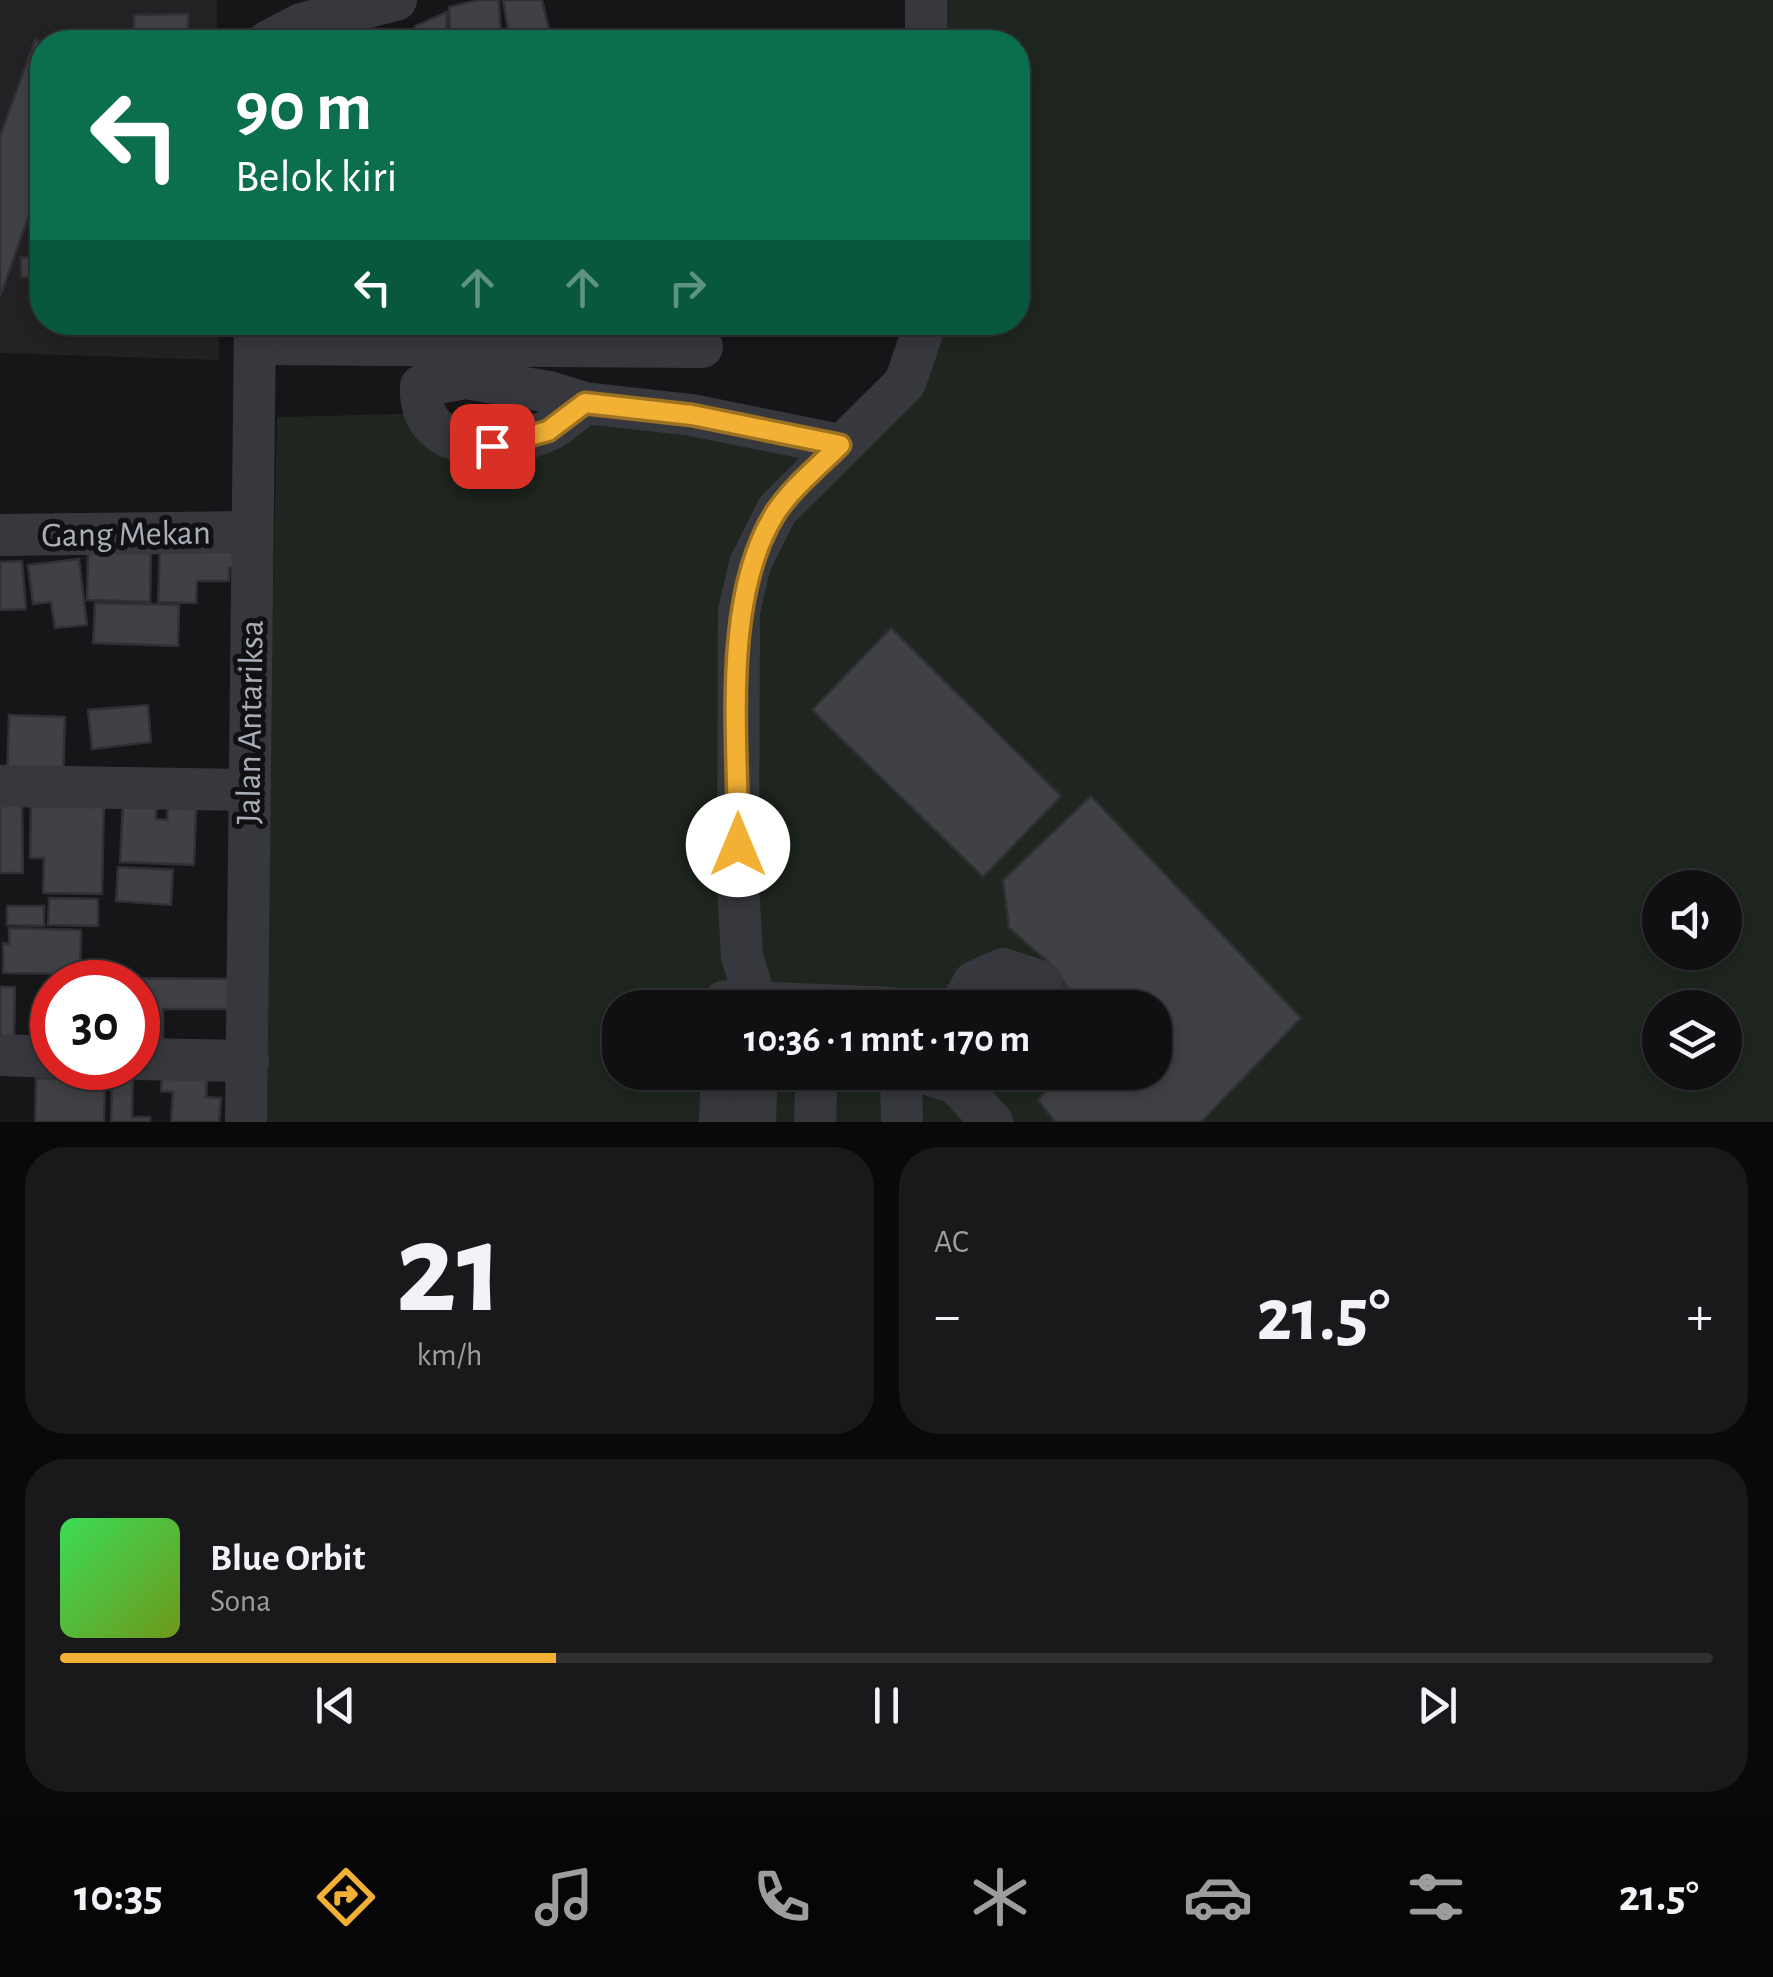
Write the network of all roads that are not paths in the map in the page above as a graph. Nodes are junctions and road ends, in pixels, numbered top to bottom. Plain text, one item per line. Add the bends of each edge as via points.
1 (396, 0) edge
2 (926, 0) edge
3 (290, 30) edge
4 (926, 30) edge
5 (256, 335) edge
6 (290, 335) edge
7 (922, 335) edge
8 (702, 347) dead end
9 (585, 403) dead end
10 (840, 445) junction
11 (252, 532) junction
12 (0, 535) edge
13 (0, 786) edge
14 (248, 790) junction
15 (1040, 981) dead end
16 (741, 990) edge
17 (970, 990) edge
18 (0, 1055) edge
19 (30, 1056) edge
20 (160, 1059) edge
21 (248, 1061) junction
22 (721, 1090) edge
23 (757, 1090) edge
24 (817, 1090) edge
25 (901, 1090) edge
26 (962, 1090) edge
27 (246, 1122) edge
28 (720, 1122) edge
29 (755, 1122) edge
30 (816, 1122) edge
31 (902, 1122) edge
32 (992, 1122) edge

1 - 3 street
2 - 4 street
5 - 11 street, Jalan Antariksa
6 - 8 street
7 - 10 street via 905,383
9 - 10 street via 692,415
10 - 16 street via 777,510 750,564 739,611
11 - 12 street, Gang Mekan
11 - 14 street, Jalan Antariksa
13 - 14 street
14 - 21 street, Jalan Antariksa
15 - 17 street via 1004,970
18 - 19 street
20 - 21 street
21 - 27 street, Jalan Antariksa
22 - 28 street
23 - 29 street
24 - 30 street
25 - 31 street
26 - 32 street

